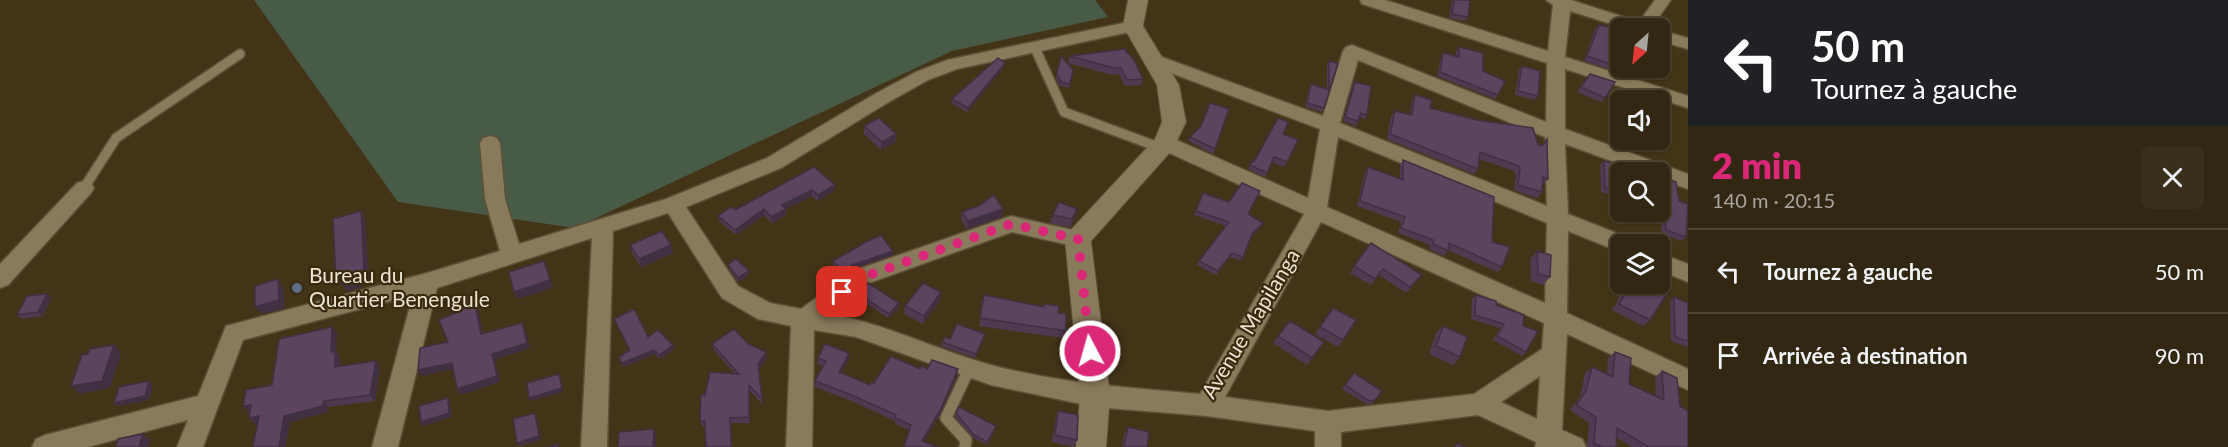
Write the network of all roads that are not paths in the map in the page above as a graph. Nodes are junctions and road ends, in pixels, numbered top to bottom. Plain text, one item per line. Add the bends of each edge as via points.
1 (1138, 0) edge
2 (1368, 0) edge
3 (1663, 0) edge
4 (1558, 1) edge
5 (1610, 18) edge
6 (1649, 18) edge
7 (1133, 26) junction
8 (1035, 48) junction
9 (240, 54) dead end
10 (1154, 60) junction
11 (1556, 61) junction
12 (1688, 102) edge
13 (1330, 126) junction
14 (1555, 133) junction
15 (490, 143) dead end
16 (1163, 146) junction
17 (1688, 182) edge
18 (84, 188) joint
19 (673, 204) junction
20 (1316, 211) junction
21 (1558, 218) junction
22 (603, 226) junction
23 (1078, 239) junction
24 (1610, 239) edge
25 (512, 256) junction
26 (1670, 266) edge
27 (1688, 273) edge
28 (0, 279) edge
29 (428, 282) junction
30 (1556, 318) junction
31 (803, 320) junction
32 (1554, 354) junction
33 (970, 367) junction
34 (1688, 380) edge
35 (1095, 396) junction
36 (208, 404) junction
37 (1479, 404) junction
38 (1207, 405) junction
39 (1328, 435) edge
40 (1548, 441) edge
41 (45, 447) edge
42 (190, 447) edge
43 (385, 447) edge
44 (594, 447) edge
45 (799, 447) edge
46 (965, 447) edge
47 (1092, 447) edge
48 (1573, 447) edge

1 - 7 street
2 - 11 street
3 - 6 street
4 - 5 street
4 - 11 street
7 - 8 street
7 - 10 street
8 - 16 lane via 1064,111
8 - 19 street via 953,64 922,76 774,163
9 - 18 lane via 116,138
10 - 13 street
10 - 16 street via 1168,86 1174,123
11 - 12 street
11 - 14 street
13 - 14 street, Avenue Mapilanga via 1352,51
13 - 20 street, Avenue Mapilanga
13 - 21 street
14 - 17 street
14 - 21 street
15 - 25 street via 495,199
16 - 20 street
16 - 23 street
18 - 28 street
19 - 22 street
19 - 31 street, Avenue Mapilanga via 730,292 766,312
20 - 30 street
20 - 38 street, Avenue Mapilanga
21 - 24 street
21 - 30 street
22 - 25 street
22 - 44 street
23 - 31 street via 1011,224 861,278
23 - 35 street
25 - 29 street
26 - 27 street
29 - 36 street via 234,333
29 - 43 street
30 - 32 street
30 - 34 street
31 - 33 street, Avenue Mapilanga via 857,328
31 - 45 street
32 - 37 street
32 - 40 street
33 - 35 street, Avenue Mapilanga via 991,375
33 - 46 lane via 946,418 966,440
35 - 38 street, Avenue Mapilanga
35 - 47 street
36 - 41 street
36 - 42 street
37 - 39 street
37 - 40 street
38 - 39 street
40 - 48 street

